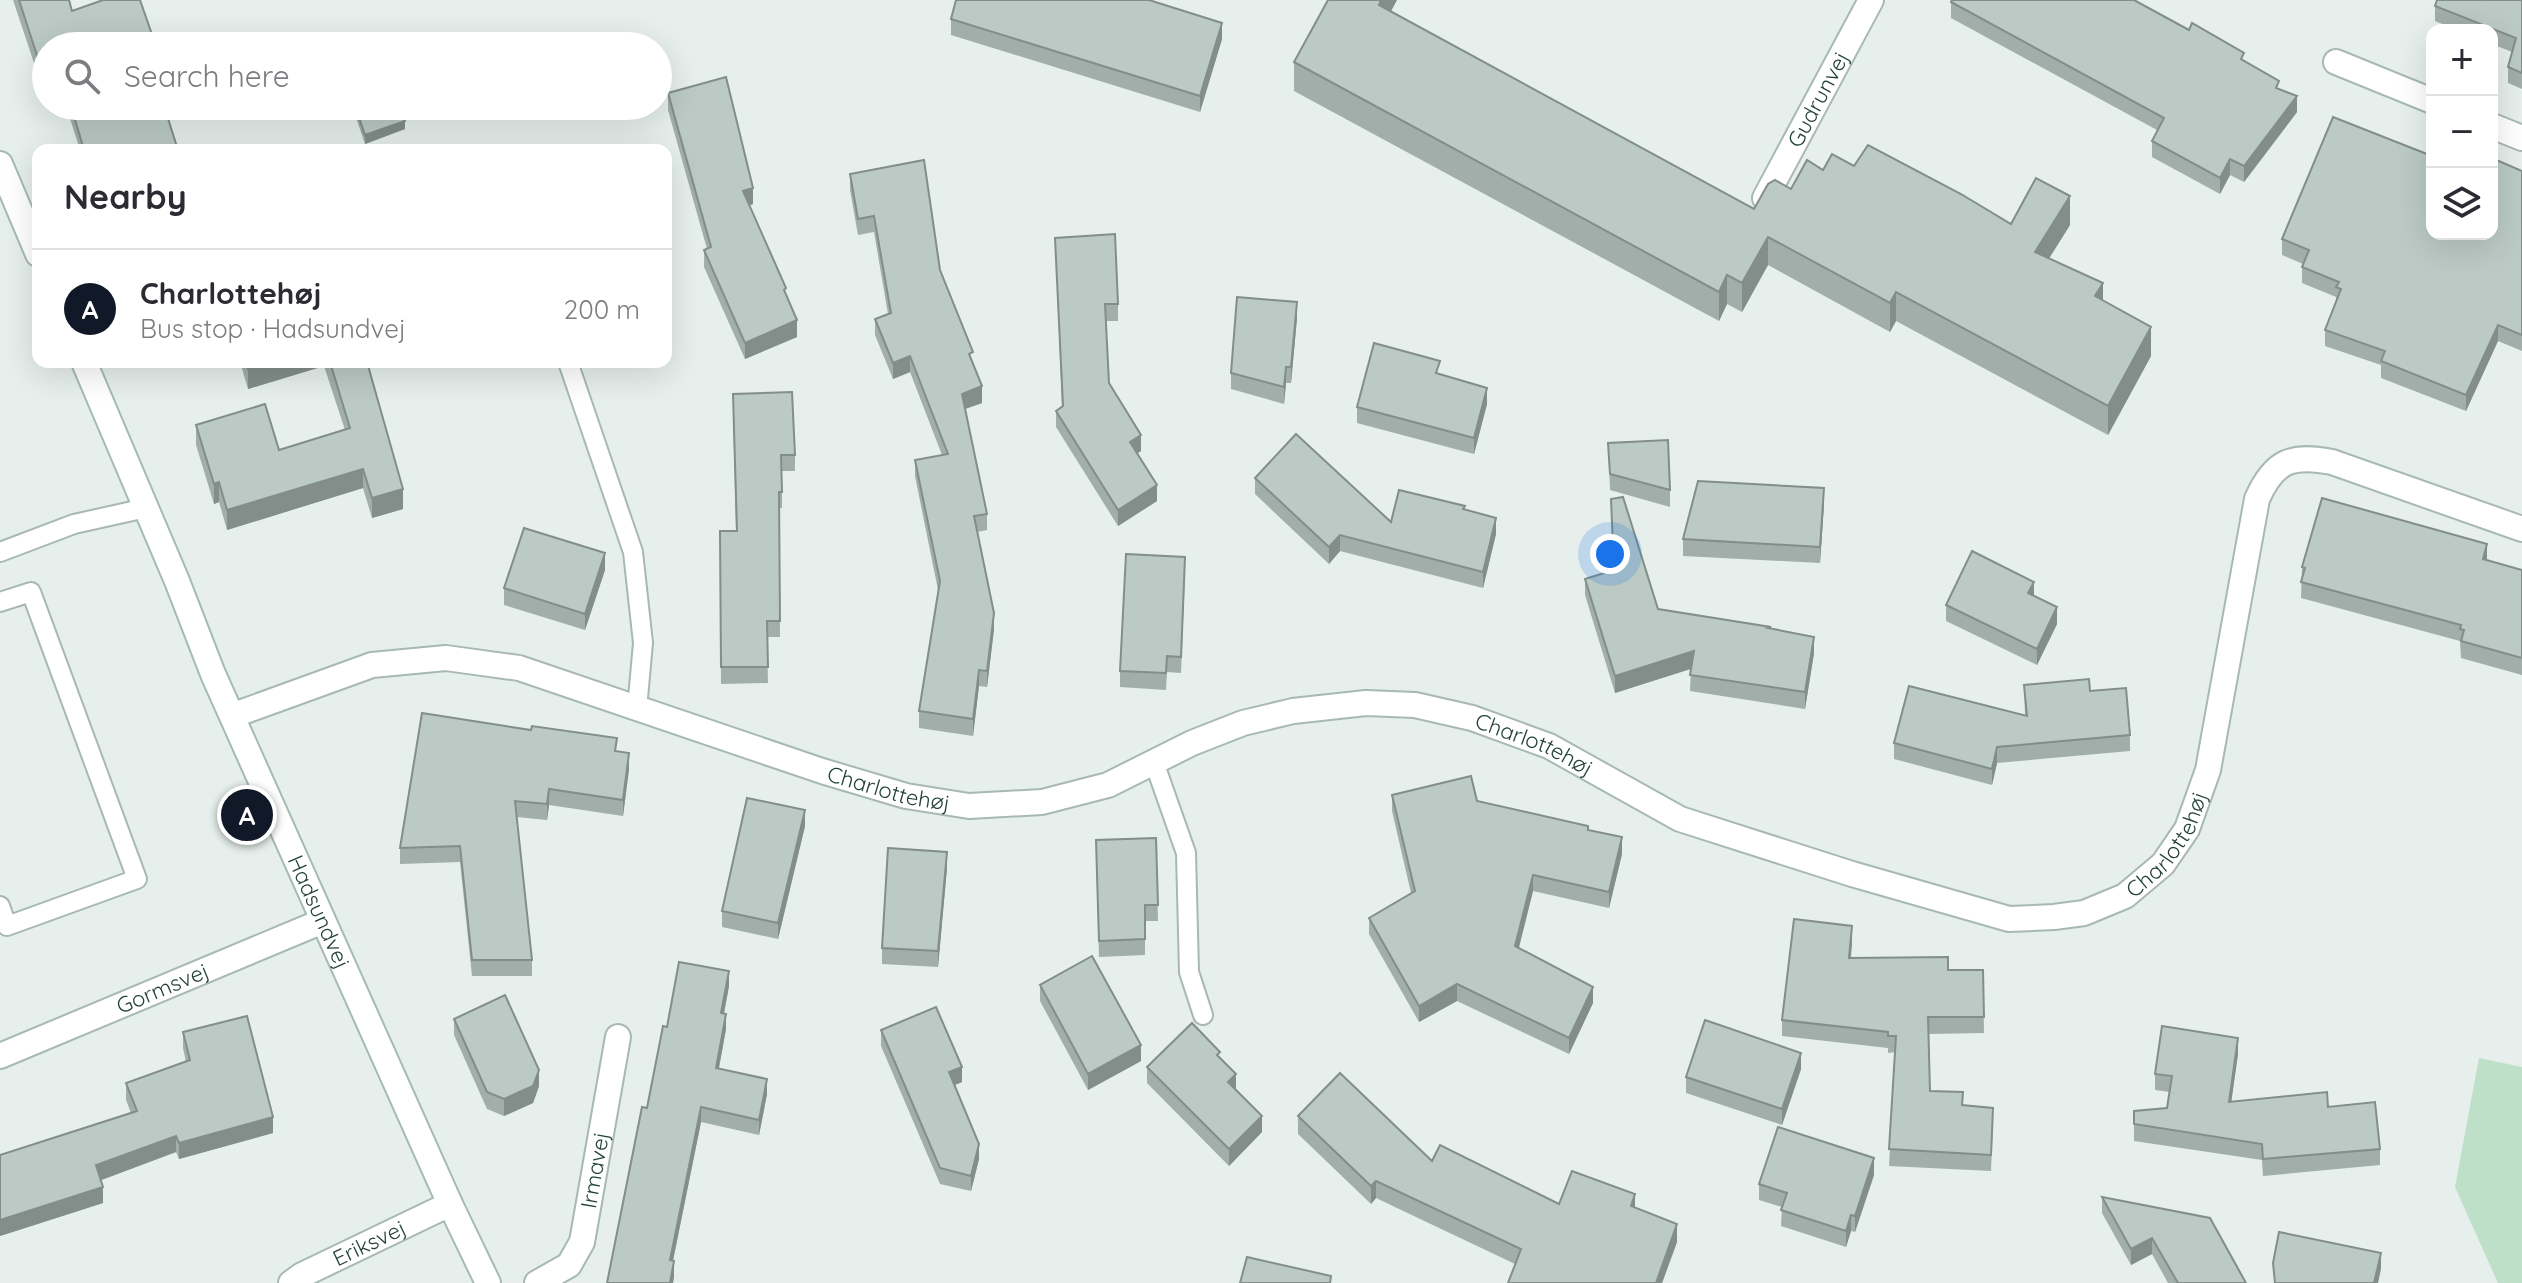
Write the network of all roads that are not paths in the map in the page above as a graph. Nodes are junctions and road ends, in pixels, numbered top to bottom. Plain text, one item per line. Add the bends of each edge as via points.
1 (1871, 0) edge
2 (2336, 62) dead end
3 (2426, 99) edge
4 (2498, 128) edge
5 (2522, 138) edge
6 (0, 164) edge
7 (1765, 198) edge
8 (32, 240) edge
9 (87, 368) edge
10 (570, 368) edge
11 (146, 508) junction
12 (2522, 529) edge
13 (0, 552) edge
14 (0, 602) edge
15 (637, 709) junction
16 (234, 715) junction
17 (1154, 762) junction
18 (0, 906) edge
19 (323, 921) junction
20 (1203, 1015) dead end
21 (618, 1037) dead end
22 (0, 1056) edge
23 (450, 1204) junction
24 (291, 1283) edge
25 (488, 1283) edge
26 (537, 1283) edge

1 - 7 street, Gudrunvej
2 - 3 street
4 - 5 street
6 - 8 street
9 - 11 street, Hadsundvej
10 - 15 lane via 633,552 643,643
11 - 13 lane via 74,524
11 - 16 street, Hadsundvej
12 - 17 street, Charlottehøj via 2332,462 2306,457 2284,463 2267,477 2257,499 2208,770 2187,829 2163,864 2125,896 2084,913 2009,919 1852,874 1680,819 1549,746 1472,718 1415,705 1366,703 1293,711 1243,723
14 - 18 lane via 31,592 137,879 7,926
15 - 16 street, Charlottehøj via 519,668 446,658 372,665
15 - 17 street, Charlottehøj via 892,792 969,806 1042,802 1108,785
16 - 19 street, Hadsundvej
17 - 20 lane via 1186,853 1189,972
19 - 22 street, Gormsvej
19 - 23 street, Hadsundvej
21 - 26 street, Irmavej via 582,1242 569,1265
23 - 24 street, Eriksvej
23 - 25 street, Hadsundvej

